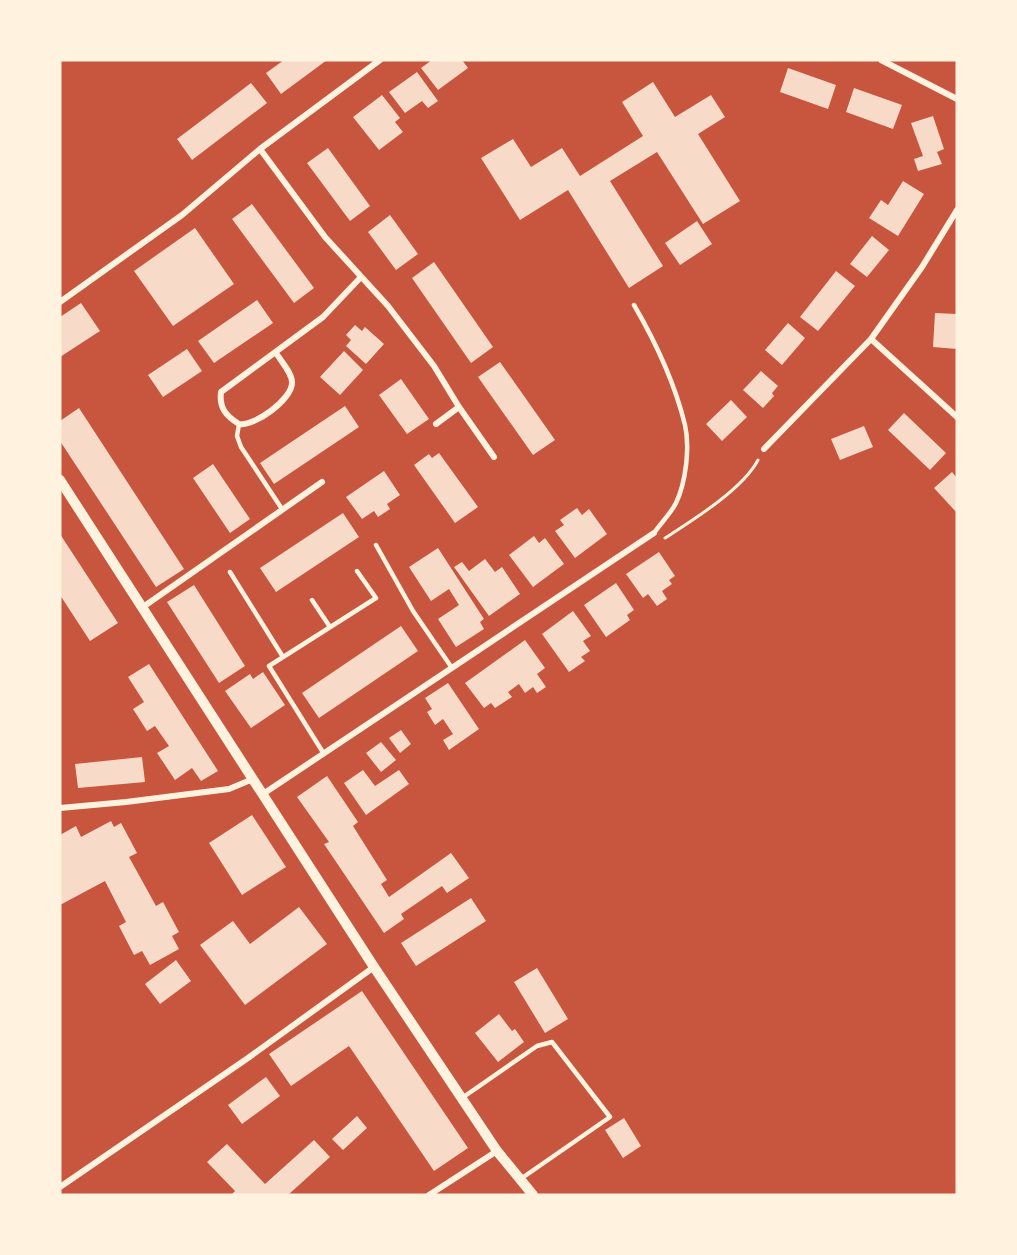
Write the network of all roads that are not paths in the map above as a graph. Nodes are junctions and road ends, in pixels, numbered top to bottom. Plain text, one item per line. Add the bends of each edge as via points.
1 (380, 60) edge
2 (880, 60) edge
3 (957, 99) edge
4 (260, 149) junction
5 (957, 210) edge
6 (361, 277) junction
7 (60, 302) edge
8 (634, 305) dead end
9 (871, 339) junction
10 (276, 353) junction
11 (459, 407) junction
12 (957, 417) edge
13 (239, 424) junction
14 (436, 424) dead end
15 (764, 449) road end
16 (494, 457) dead end
17 (60, 480) edge
18 (321, 482) dead end
19 (282, 509) junction
20 (654, 533) joint
21 (376, 545) dead end
22 (357, 571) dead end
23 (230, 572) dead end
24 (312, 600) dead end
25 (143, 607) junction
26 (330, 627) junction
27 (283, 657) junction
28 (452, 668) junction
29 (324, 754) junction
30 (253, 779) junction
31 (263, 794) junction
32 (60, 808) edge
33 (374, 967) junction
34 (462, 1098) junction
35 (497, 1151) junction
36 (520, 1179) junction
37 (60, 1187) edge
38 (429, 1195) edge
39 (533, 1195) edge

1 - 4 street
2 - 3 street
4 - 6 street via 325,237
4 - 7 street via 182,214
5 - 9 street
6 - 10 street via 323,317
6 - 11 street via 434,366
8 - 20 lane via 686,427 687,469 676,503
9 - 12 street
9 - 15 street
10 - 13 street via 292,380 290,392 272,410 248,424
10 - 13 street via 221,392 223,411
11 - 14 street
11 - 16 street
13 - 19 lane via 237,436 241,447
17 - 25 street
18 - 19 street
19 - 25 street
20 - 28 street
21 - 28 lane via 413,611
22 - 26 lane via 376,598
23 - 27 lane
24 - 26 lane
25 - 30 street
26 - 27 lane
27 - 29 lane via 269,666
28 - 29 street
29 - 31 street
30 - 31 street
30 - 32 street via 229,789
31 - 33 street
33 - 34 street
33 - 37 street
34 - 35 street
34 - 36 lane via 537,1046 552,1042 610,1117
35 - 36 street
35 - 38 street
36 - 39 street

